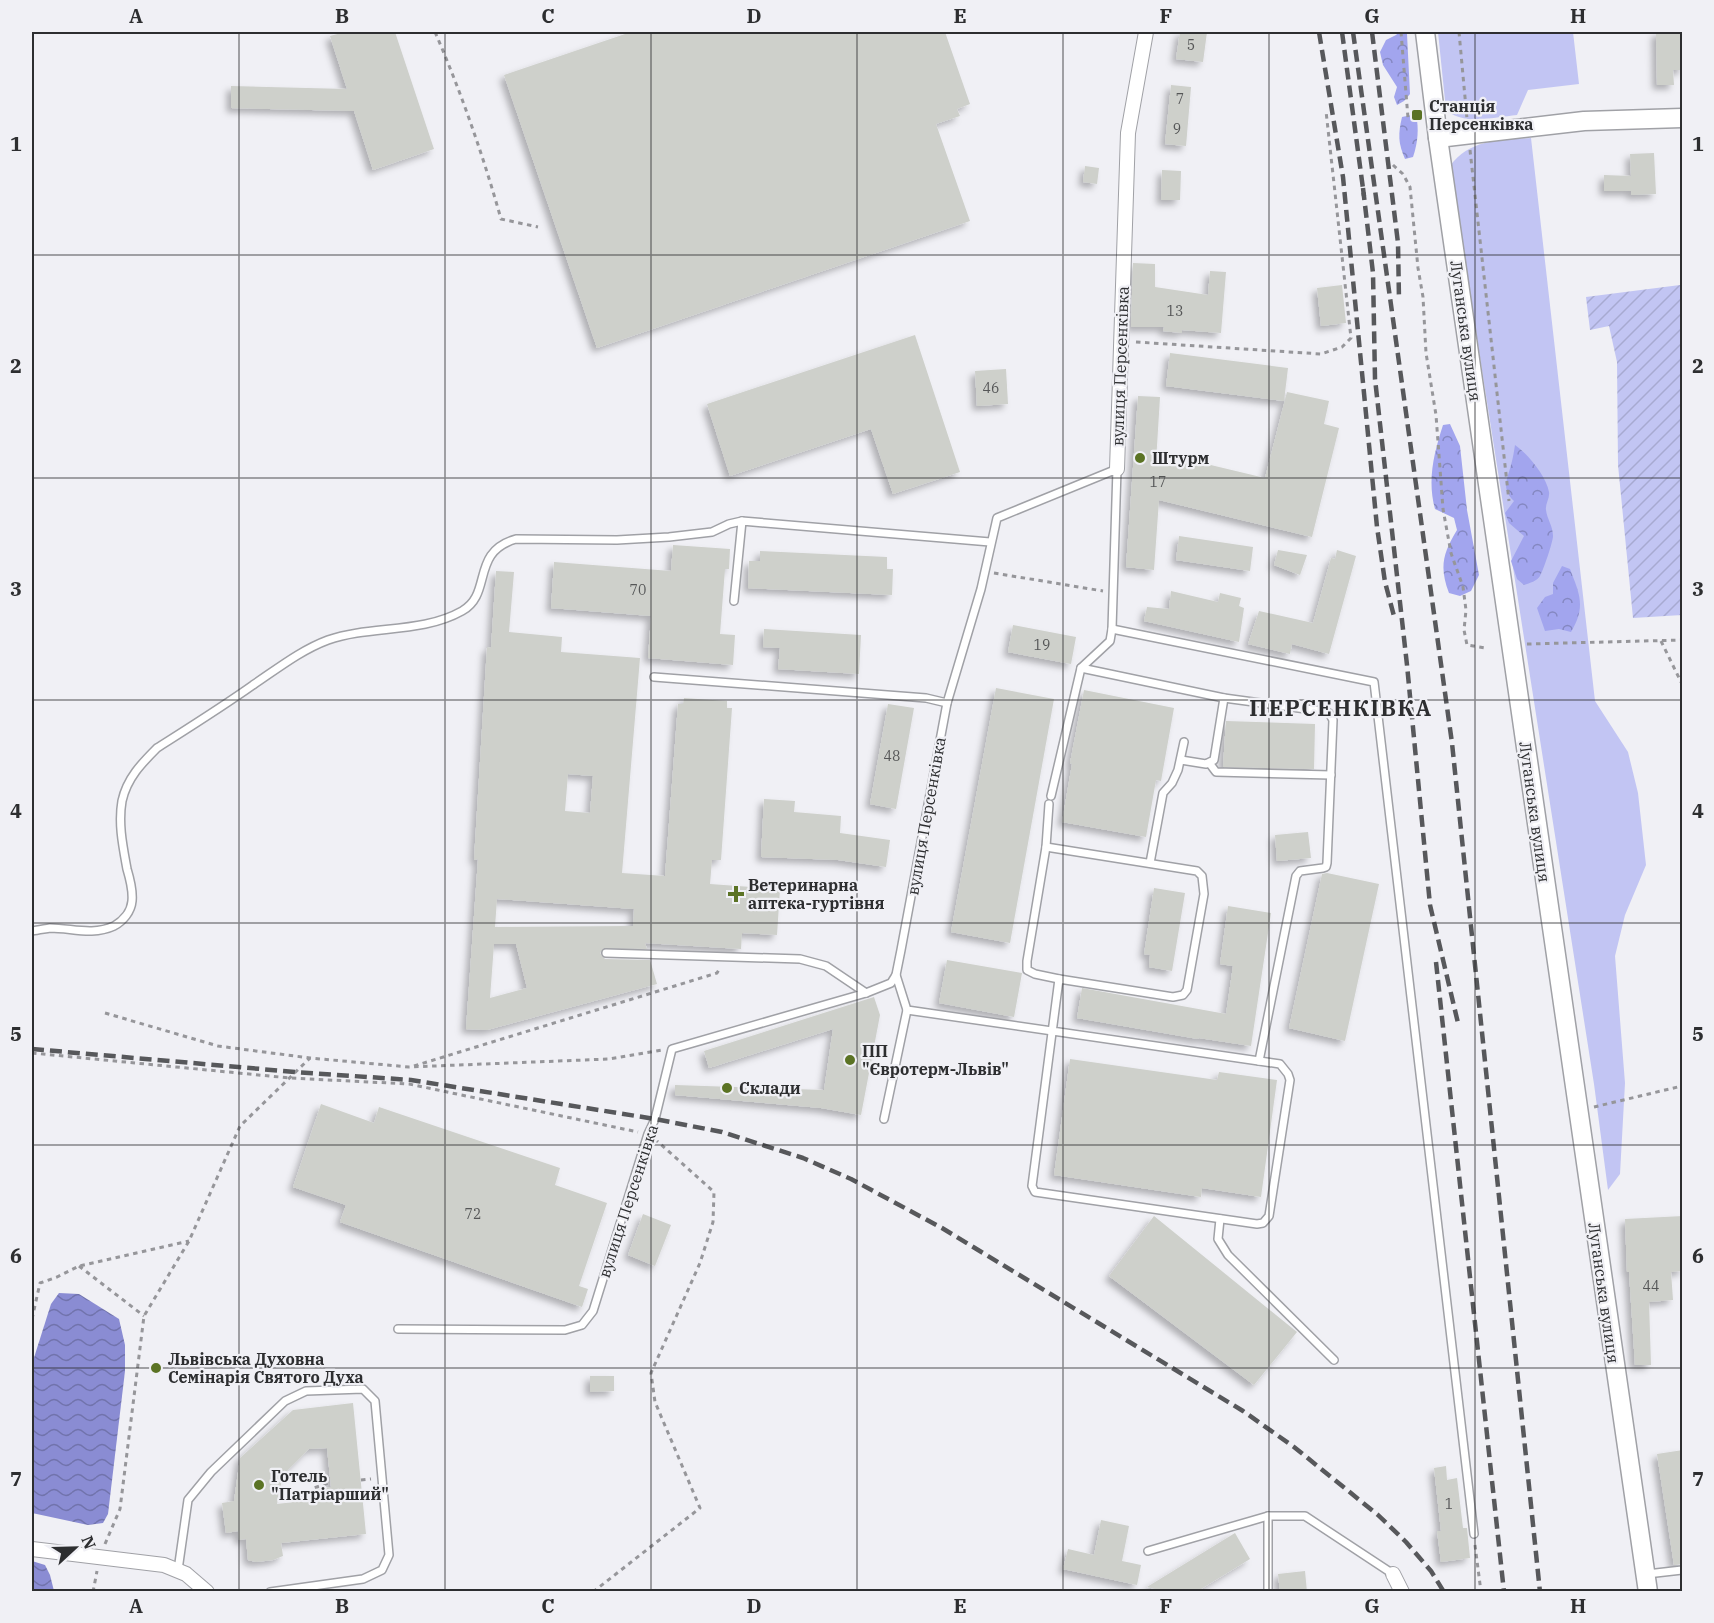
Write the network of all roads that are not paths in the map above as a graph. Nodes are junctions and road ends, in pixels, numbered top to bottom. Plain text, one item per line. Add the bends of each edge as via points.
1 (1146, 32) edge
2 (1425, 32) edge
3 (1683, 118) edge
4 (1438, 138) junction
5 (1117, 469) junction
6 (742, 521) junction
7 (990, 542) junction
8 (734, 601) dead end
9 (1112, 629) junction
10 (1081, 668) junction
11 (654, 677) dead end
12 (1224, 698) junction
13 (947, 703) junction
14 (1184, 742) dead end
15 (1180, 760) junction
16 (1210, 764) junction
17 (1331, 775) junction
18 (1046, 846) junction
19 (1150, 864) junction
20 (32, 931) edge
21 (606, 953) dead end
22 (896, 975) junction
23 (1059, 979) junction
24 (866, 993) junction
25 (907, 1010) junction
26 (1053, 1030) junction
27 (1260, 1061) junction
28 (884, 1119) dead end
29 (1220, 1219) junction
30 (398, 1329) dead end
31 (1334, 1359) dead end
32 (1268, 1515) junction
33 (1474, 1534) road end
34 (32, 1549) edge
35 (1148, 1551) dead end
36 (178, 1570) junction
37 (1683, 1570) edge
38 (1394, 1574) joint
39 (1646, 1583) edge
40 (207, 1592) edge
41 (270, 1592) edge
42 (1268, 1592) edge
43 (1402, 1592) edge

1 - 5 street, вулиця Персенківка via 1128,133
2 - 4 main road, Луганська вулиця
3 - 4 main road via 1584,121
4 - 39 main road, Луганська вулиця
5 - 7 lane, вулиця Персенківка via 997,518
5 - 9 lane
6 - 7 lane
6 - 8 lane
6 - 20 lane via 712,532 669,537 509,540 487,561 477,597 462,611 418,625 343,635 308,650 158,748 140,764 129,782 120,816 132,901 122,921 91,932 50,928
7 - 13 lane, вулиця Персенківка via 981,589
9 - 10 lane via 1110,641
9 - 33 lane via 1374,682
10 - 12 lane
10 - 18 lane via 1050,800
11 - 13 lane via 926,698
12 - 16 lane via 1214,760
12 - 17 lane via 1329,713 1333,720
13 - 22 lane, вулиця Персенківка
14 - 15 lane
15 - 16 lane
15 - 19 lane via 1172,783 1163,793
16 - 17 lane via 1216,772
17 - 27 lane via 1327,863 1326,867 1300,871 1296,876
18 - 19 lane
18 - 23 lane via 1027,962 1028,970 1035,974
19 - 23 lane via 1197,871 1202,876 1204,894 1187,990 1173,997
21 - 24 lane via 800,959 826,966
22 - 24 lane via 891,984
22 - 25 lane
23 - 26 lane
24 - 30 lane, вулиця Персенківка via 672,1049 655,1119 593,1311 582,1325 565,1330
25 - 26 lane
25 - 28 lane
26 - 27 lane
26 - 29 lane via 1032,1186 1035,1192
27 - 29 lane via 1280,1064 1290,1080 1269,1216 1257,1224
29 - 31 lane via 1218,1239 1228,1255
32 - 35 lane
32 - 38 lane via 1305,1516
32 - 42 lane
34 - 36 street
36 - 40 street
36 - 41 lane via 188,1500 211,1472 285,1401 306,1392 363,1389 375,1401 389,1555 382,1570 363,1579
37 - 39 lane
38 - 43 street

